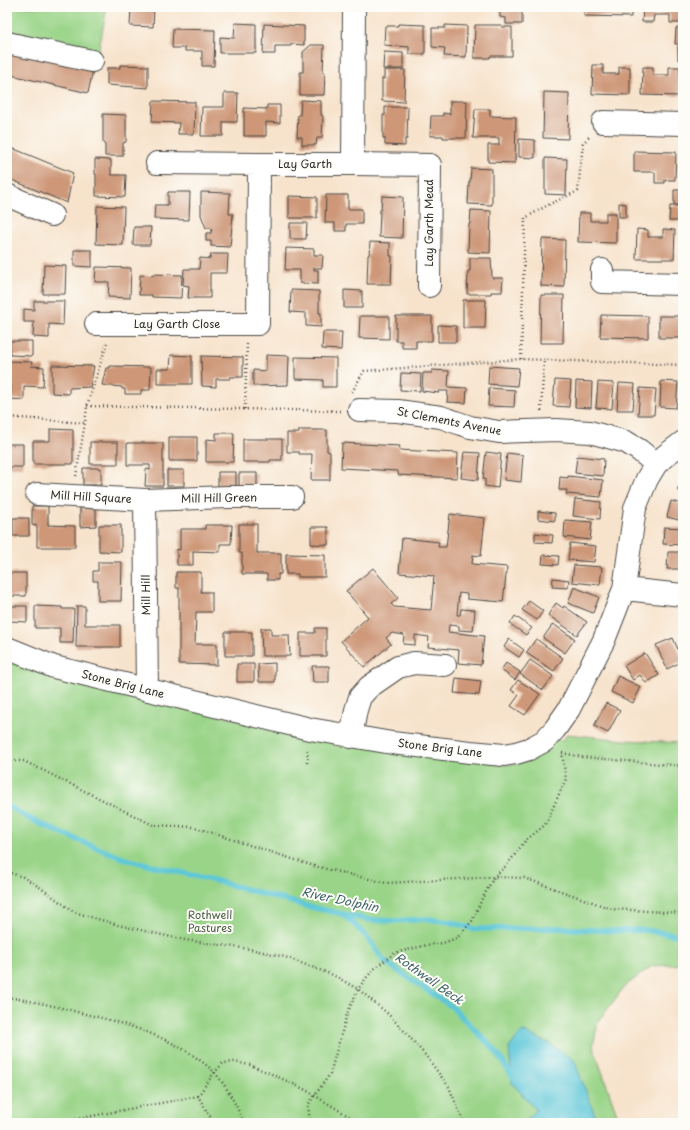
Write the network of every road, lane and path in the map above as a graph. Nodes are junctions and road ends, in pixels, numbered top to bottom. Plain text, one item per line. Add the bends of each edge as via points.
1 (354, 7) edge
2 (7, 43) edge
3 (92, 61) dead end
4 (603, 122) joint
5 (683, 124) edge
6 (157, 163) dead end
7 (259, 164) junction
8 (353, 164) junction
9 (7, 195) edge
10 (52, 215) dead end
11 (602, 270) dead end
12 (683, 284) edge
13 (429, 286) dead end
14 (105, 324) joint
15 (253, 324) junction
16 (521, 359) junction
17 (544, 360) junction
18 (683, 365) edge
19 (361, 403) junction
20 (87, 406) junction
21 (245, 409) junction
22 (7, 417) edge
23 (85, 423) junction
24 (540, 431) junction
25 (683, 442) edge
26 (656, 464) junction
27 (37, 494) dead end
28 (72, 497) junction
29 (292, 497) dead end
30 (145, 500) junction
31 (624, 589) junction
32 (683, 595) edge
33 (7, 648) edge
34 (444, 665) dead end
35 (147, 690) junction
36 (351, 736) junction
37 (544, 741) junction
38 (562, 753) junction
39 (7, 760) edge
40 (683, 766) edge
41 (7, 872) edge
42 (494, 877) junction
43 (683, 913) edge
44 (358, 990) junction
45 (7, 997) edge
46 (214, 1073) junction
47 (314, 1095) junction
48 (198, 1096) junction
49 (69, 1123) edge
50 (214, 1123) edge
51 (244, 1123) edge
52 (310, 1123) edge
53 (360, 1123) edge
54 (464, 1123) edge

1 - 8 street
2 - 3 street
4 - 5 street
4 - 16 path via 583,143 578,191 525,218
6 - 7 street, Lay Garth
7 - 8 street, Lay Garth
7 - 15 street
8 - 13 street, Lay Garth Mead via 430,165
9 - 10 street
11 - 12 street via 602,282
14 - 15 street, Lay Garth Close
14 - 20 path
15 - 21 path
16 - 17 path
16 - 19 path via 364,371
17 - 18 path
17 - 24 path
19 - 21 path via 340,411
19 - 24 street, St Clements Avenue via 441,417 470,427 499,432
20 - 21 path
20 - 23 path
22 - 23 path
23 - 28 path
24 - 26 street, St Clements Avenue via 590,432 626,442
25 - 26 street, Stone Brig Lane
26 - 31 street, Stone Brig Lane via 635,508
27 - 28 street, Mill Hill Square
28 - 30 street, Mill Hill Square
29 - 30 street, Mill Hill Green
30 - 35 street, Mill Hill
31 - 32 street
31 - 37 street, Stone Brig Lane via 604,640 583,683 569,709
33 - 35 street, Stone Brig Lane via 54,667
34 - 36 street via 414,663 398,667 369,687 360,697
35 - 36 street, Stone Brig Lane via 310,729
36 - 37 street, Stone Brig Lane via 504,755 529,749
37 - 38 path
38 - 40 path
38 - 42 path via 566,779 545,825 525,841 507,865
39 - 42 path via 24,761 153,825 194,827 314,866 386,883
41 - 44 path via 23,877 74,912 186,940 285,957 333,975
42 - 43 path via 524,878 612,909
42 - 44 path via 472,921 457,938 396,953 376,967
44 - 47 path via 347,1014 330,1074
44 - 54 path via 387,1013 426,1056 449,1087
45 - 46 path via 36,1001 108,1019 150,1033 191,1054
46 - 47 path via 223,1063 234,1062 256,1068
46 - 48 path
46 - 51 path via 233,1100
47 - 52 path via 308,1105
47 - 53 path
48 - 49 path via 71,1120
48 - 50 path

